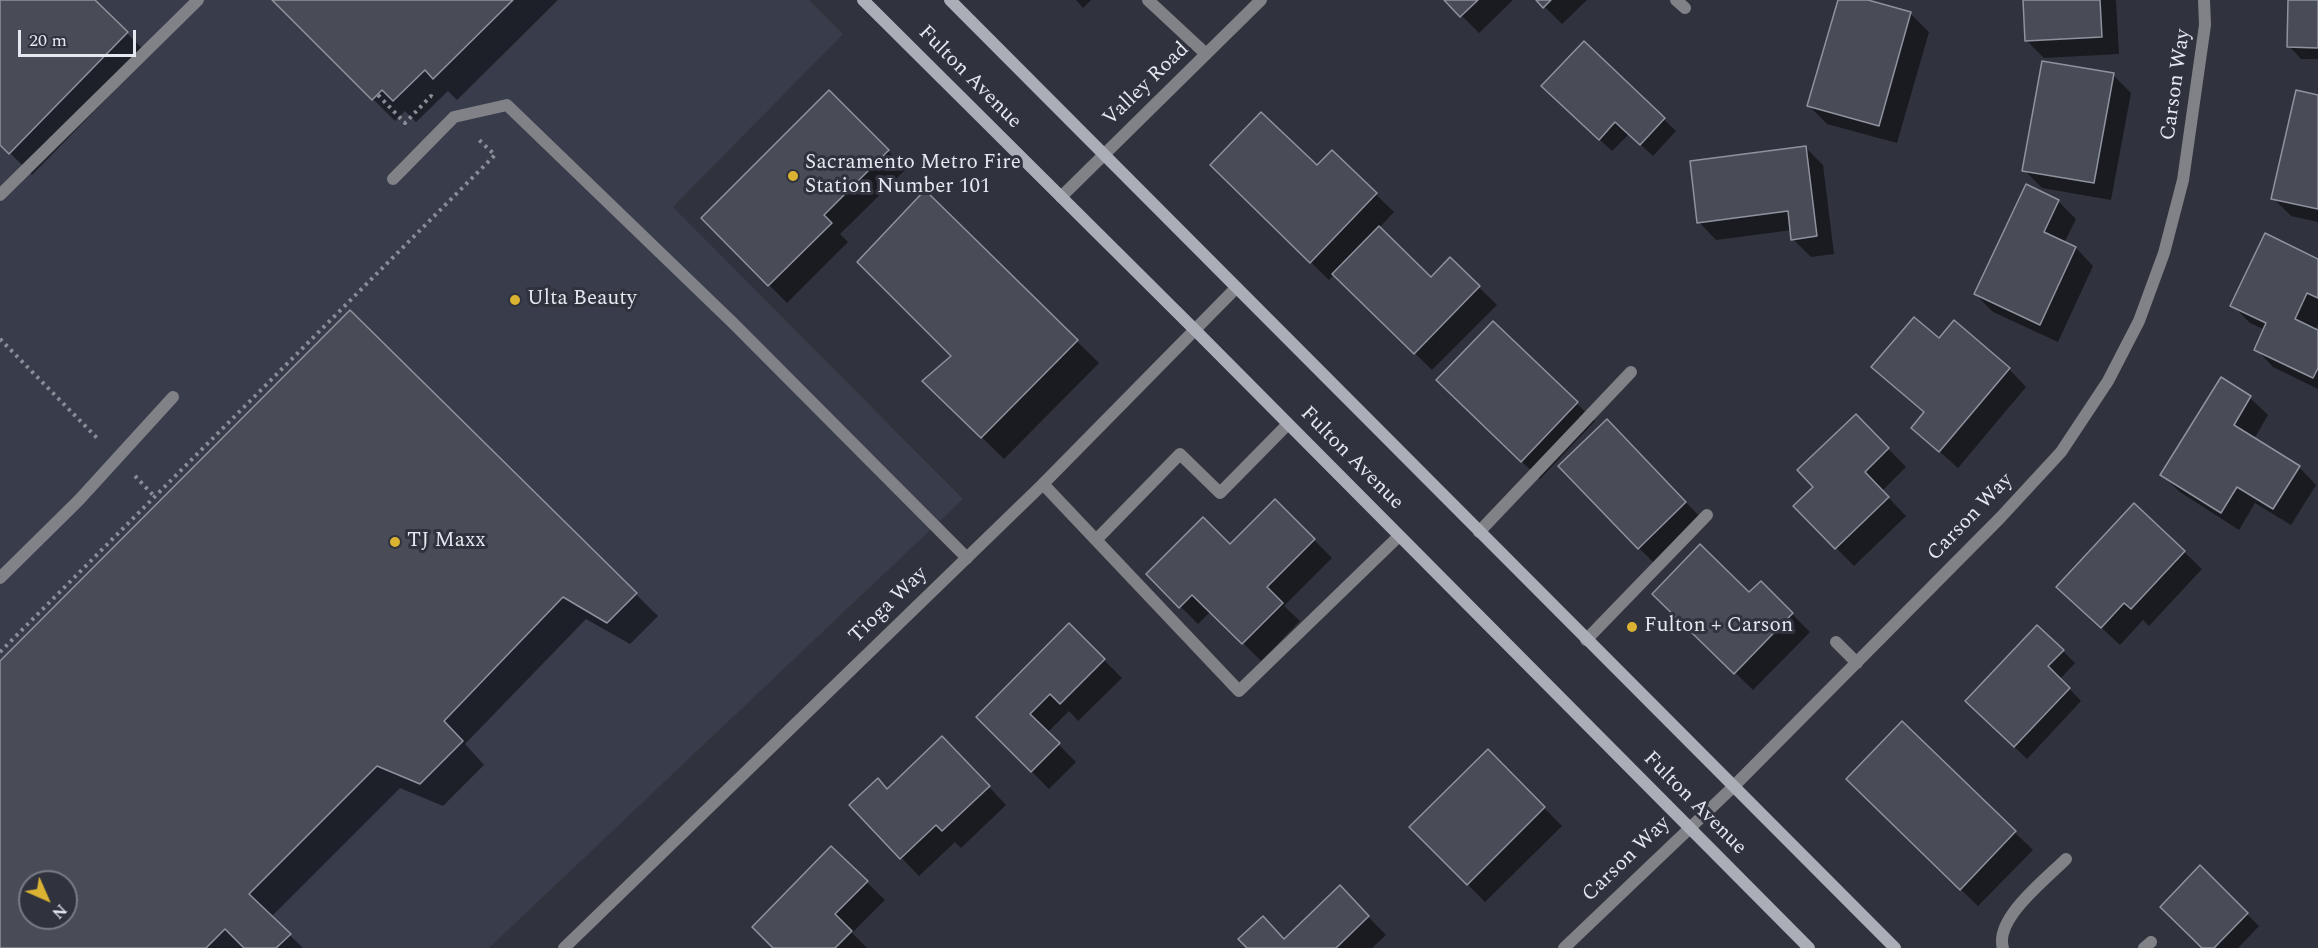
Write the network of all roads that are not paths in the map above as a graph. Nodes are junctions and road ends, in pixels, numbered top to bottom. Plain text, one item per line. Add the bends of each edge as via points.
1 (198, 0) edge
2 (863, 0) edge
3 (950, 0) edge
4 (1148, 0) edge
5 (1261, 0) edge
6 (2204, 0) edge
7 (1206, 54) junction
8 (1104, 154) junction
9 (393, 179) dead end
10 (0, 195) edge
11 (1061, 197) junction
12 (1236, 288) junction
13 (1195, 330) junction
14 (1631, 372) dead end
15 (173, 397) dead end
16 (1288, 424) junction
17 (1043, 484) junction
18 (1707, 515) dead end
19 (1479, 532) junction
20 (1399, 536) junction
21 (1096, 540) junction
22 (967, 558) junction
23 (0, 578) edge
24 (1586, 640) junction
25 (1836, 642) dead end
26 (1857, 663) junction
27 (1733, 787) junction
28 (1690, 827) junction
29 (2066, 859) dead end
30 (564, 948) edge
31 (1564, 948) edge
32 (1809, 948) edge
33 (1894, 948) edge
34 (2003, 948) edge

1 - 10 street
2 - 11 main road, Fulton Avenue
3 - 8 main road, Fulton Avenue
4 - 7 street
5 - 7 street, Valley Road
6 - 26 street, Carson Way via 2205,26 2183,180 2164,253 2139,321 2108,381 2061,452
7 - 8 street, Valley Road
8 - 11 street, Valley Road
8 - 12 main road, Fulton Avenue
9 - 22 street via 454,117 507,105 734,324
11 - 13 main road, Fulton Avenue
12 - 13 street, Tioga Way
12 - 19 main road, Fulton Avenue
13 - 16 main road, Fulton Avenue
13 - 17 street, Tioga Way
14 - 19 street
15 - 23 street via 79,500
16 - 20 main road, Fulton Avenue
16 - 21 street via 1220,494 1180,454
17 - 21 street
17 - 22 street, Tioga Way
18 - 24 street
19 - 24 main road, Fulton Avenue
20 - 21 street via 1239,691
20 - 28 main road, Fulton Avenue
22 - 30 street, Tioga Way
24 - 27 main road, Fulton Avenue
25 - 26 street
26 - 27 street, Carson Way
27 - 28 street, Carson Way
27 - 33 main road, Fulton Avenue
28 - 31 street, Carson Way
28 - 32 main road, Fulton Avenue
29 - 34 street via 2009,916 2000,940

